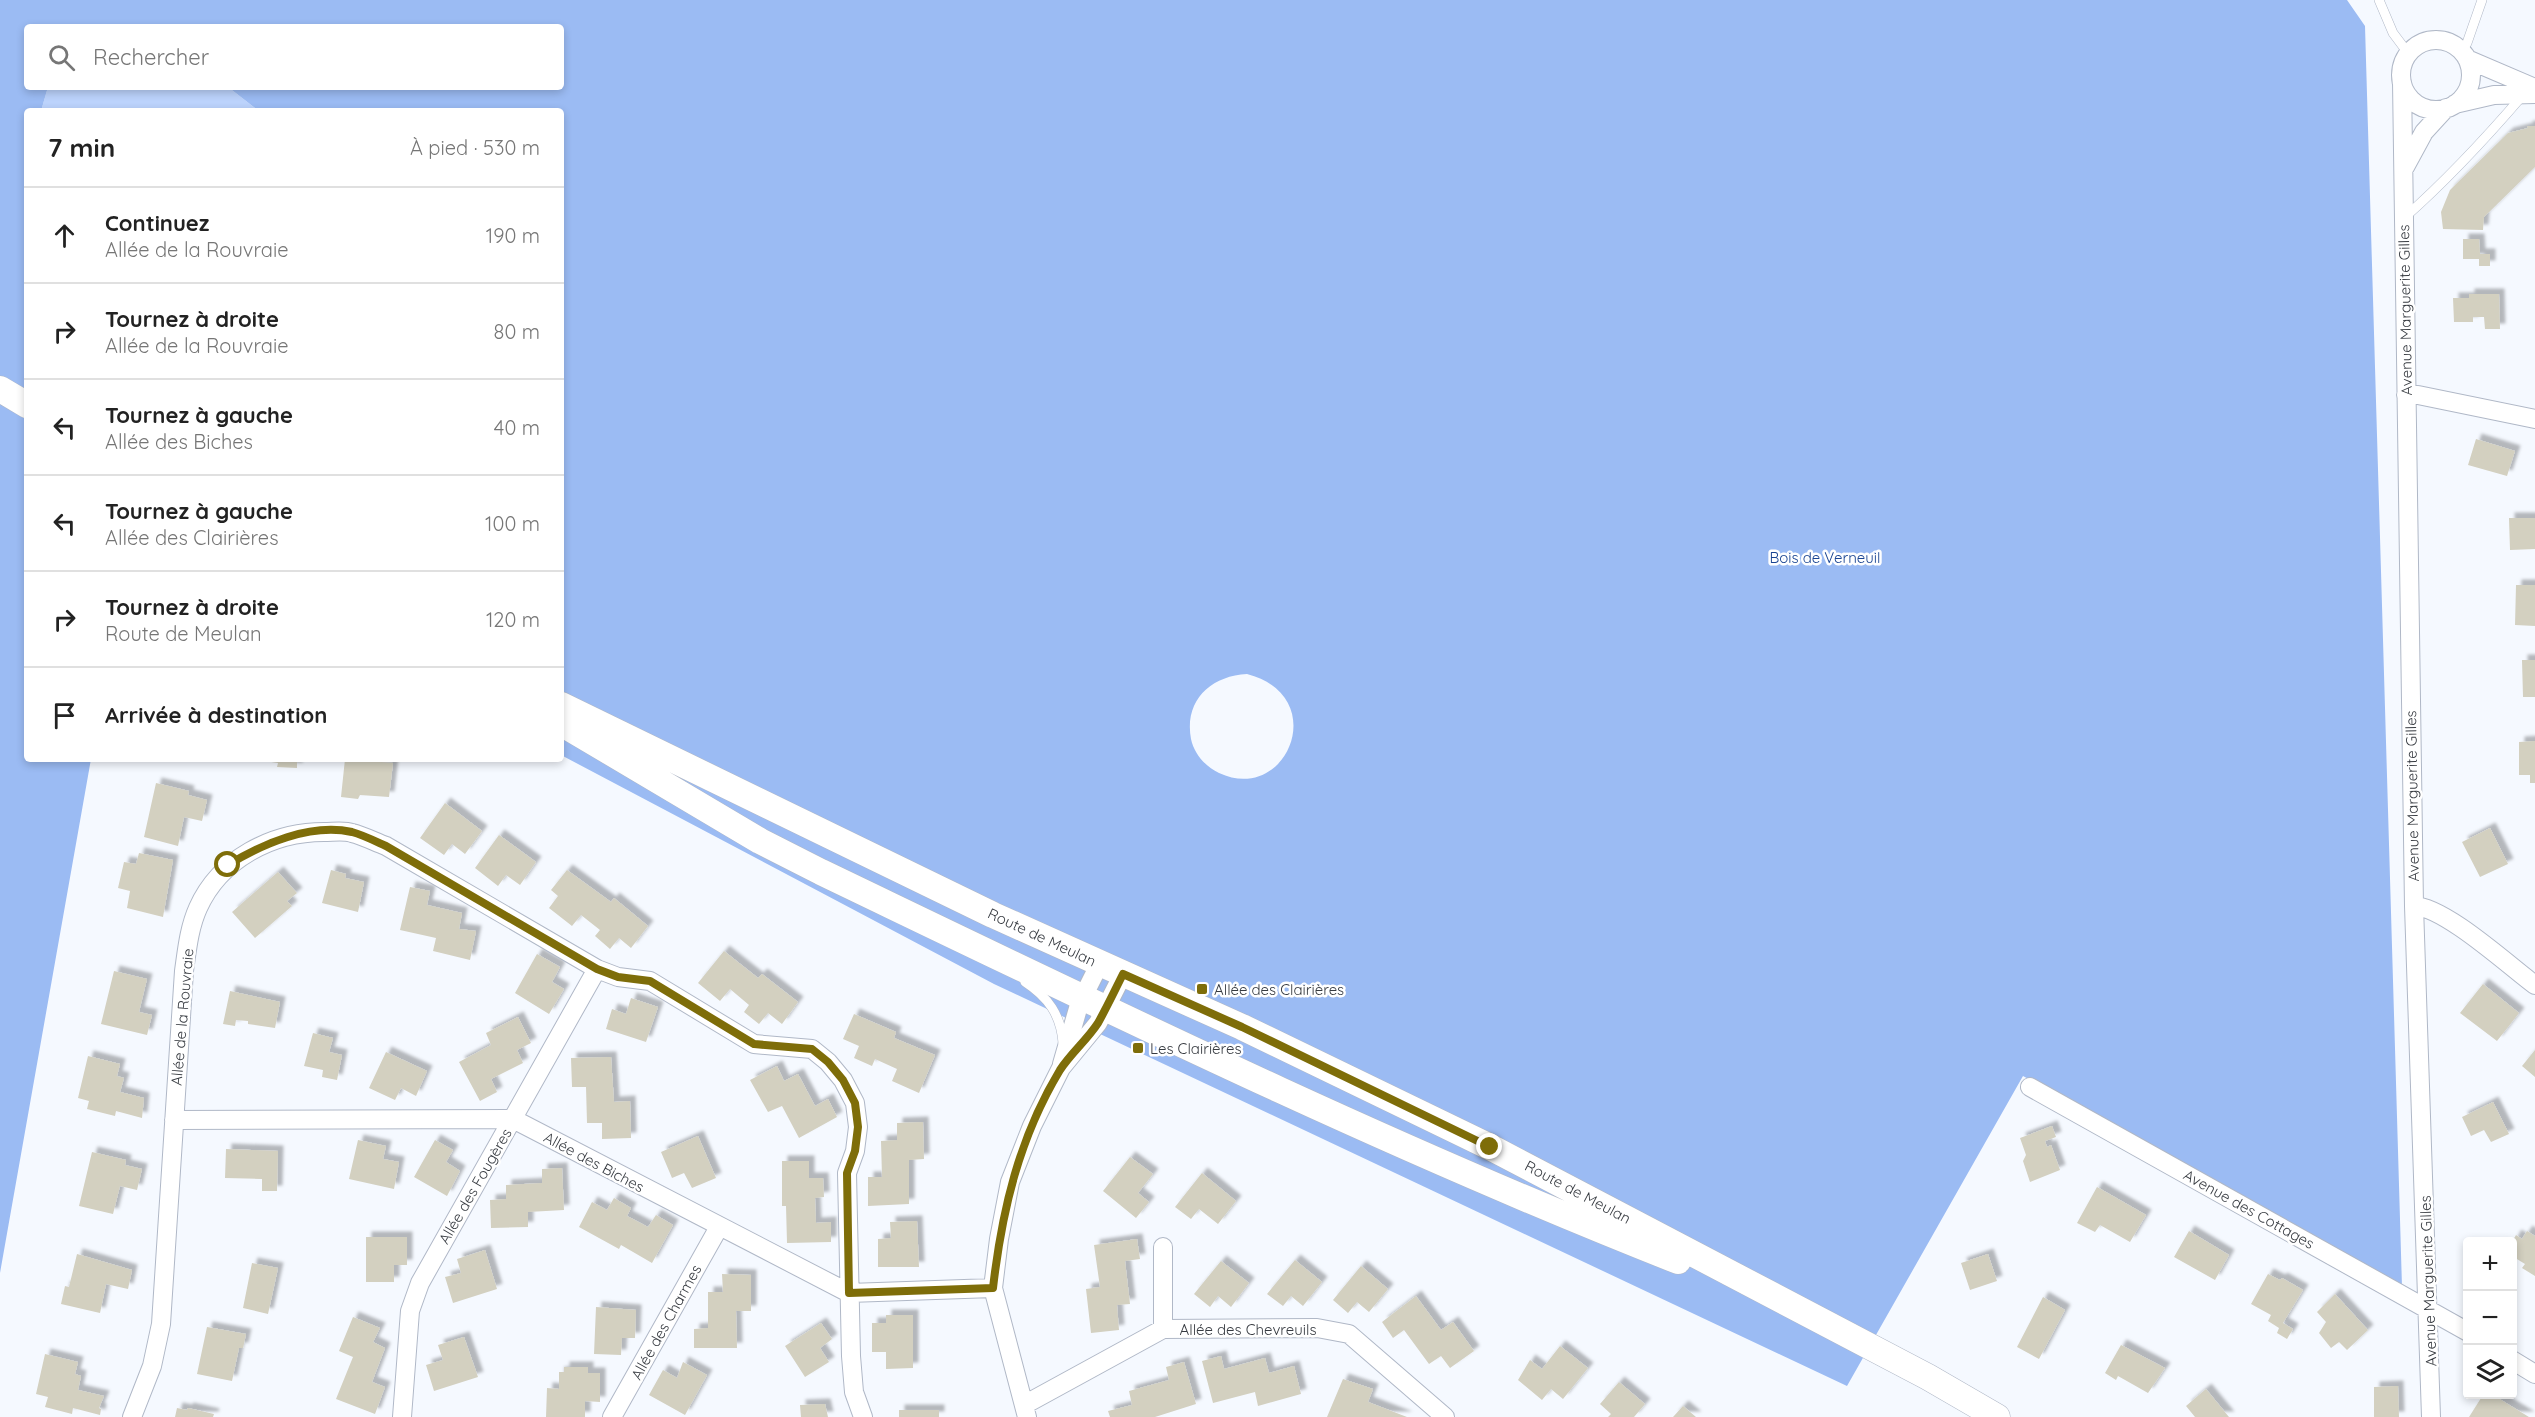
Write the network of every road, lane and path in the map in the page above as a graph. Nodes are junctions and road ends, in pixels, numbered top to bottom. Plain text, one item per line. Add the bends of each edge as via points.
1 (2379, 0) edge
2 (2482, 0) edge
3 (2408, 53) junction
4 (2464, 55) junction
5 (2402, 82) junction
6 (2531, 92) edge
7 (2450, 106) junction
8 (2404, 174) junction
9 (2404, 218) junction
10 (0, 389) edge
11 (2406, 395) junction
12 (24, 403) edge
13 (2535, 419) edge
14 (564, 706) edge
15 (564, 725) edge
16 (2414, 906) junction
17 (950, 934) junction
18 (1112, 968) junction
19 (597, 969) junction
20 (2535, 985) edge
21 (1083, 997) junction
22 (1106, 1008) junction
23 (1063, 1060) junction
24 (2030, 1087) dead end
25 (513, 1119) junction
26 (174, 1120) junction
27 (719, 1227) junction
28 (1163, 1246) dead end
29 (993, 1288) junction
30 (849, 1293) junction
31 (1779, 1301) junction
32 (2430, 1309) junction
33 (1163, 1329) junction
34 (2463, 1329) edge
35 (2517, 1363) edge
36 (2535, 1374) edge
37 (1026, 1411) edge
38 (132, 1417) edge
39 (402, 1417) edge
40 (612, 1417) edge
41 (863, 1417) edge
42 (1445, 1417) edge
43 (1997, 1417) edge
44 (2431, 1417) edge

1 - 3 lane via 2393,33
2 - 4 lane
3 - 4 street via 2427,41 2439,40 2451,43
3 - 5 street via 2401,69
4 - 6 street
4 - 7 street via 2470,81
5 - 7 street via 2407,95 2420,106 2437,110
5 - 8 street, Avenue Marguerite Gilles
6 - 7 street via 2481,96
6 - 9 lane
7 - 8 street, Avenue Marguerite Gilles via 2414,147
8 - 9 street, Avenue Marguerite Gilles
9 - 11 street, Avenue Marguerite Gilles
10 - 12 main road
11 - 13 street
11 - 16 street, Avenue Marguerite Gilles
14 - 18 main road, Route de Meulan via 993,915
15 - 17 main road, Route de Meulan via 760,842
16 - 20 street via 2442,916
16 - 32 street, Avenue Marguerite Gilles
17 - 21 main road, Route de Meulan
17 - 23 lane via 1047,999 1060,1023
18 - 21 street
18 - 22 street
18 - 31 main road, Route de Meulan via 1480,1141
19 - 25 street, Allée des Fougères
19 - 26 street, Allée de la Rouvraie via 386,846 350,832 310,832 280,838 228,865 198,908 184,971
19 - 30 street, Allée de la Rouvraie via 618,977 650,981 754,1044 812,1049 843,1080 855,1103 858,1127 847,1173
21 - 22 main road, Route de Meulan
21 - 23 street
22 - 23 street via 1098,1023
22 - 31 main road, Route de Meulan via 1457,1171
23 - 29 street via 1010,1182
24 - 32 street, Avenue des Cottages
25 - 26 street, Allée des Biches
25 - 27 street, Allée des Biches
25 - 39 street, Allée des Fougères via 420,1283 410,1311
26 - 38 street, Allée de la Rouvraie via 161,1324 152,1366
27 - 30 street, Allée des Biches
27 - 40 street, Allée des Charmes
28 - 33 street, Allée des Chevreuils
29 - 30 street, Allée des Biches
29 - 37 street
30 - 41 street, Allée de la Rouvraie via 854,1392
31 - 43 main road, Route de Meulan
32 - 34 street, Avenue des Cottages
32 - 44 street, Avenue Marguerite Gilles
33 - 37 street, Allée des Chevreuils
33 - 42 street, Allée des Chevreuils via 1317,1328 1349,1334
35 - 36 street

